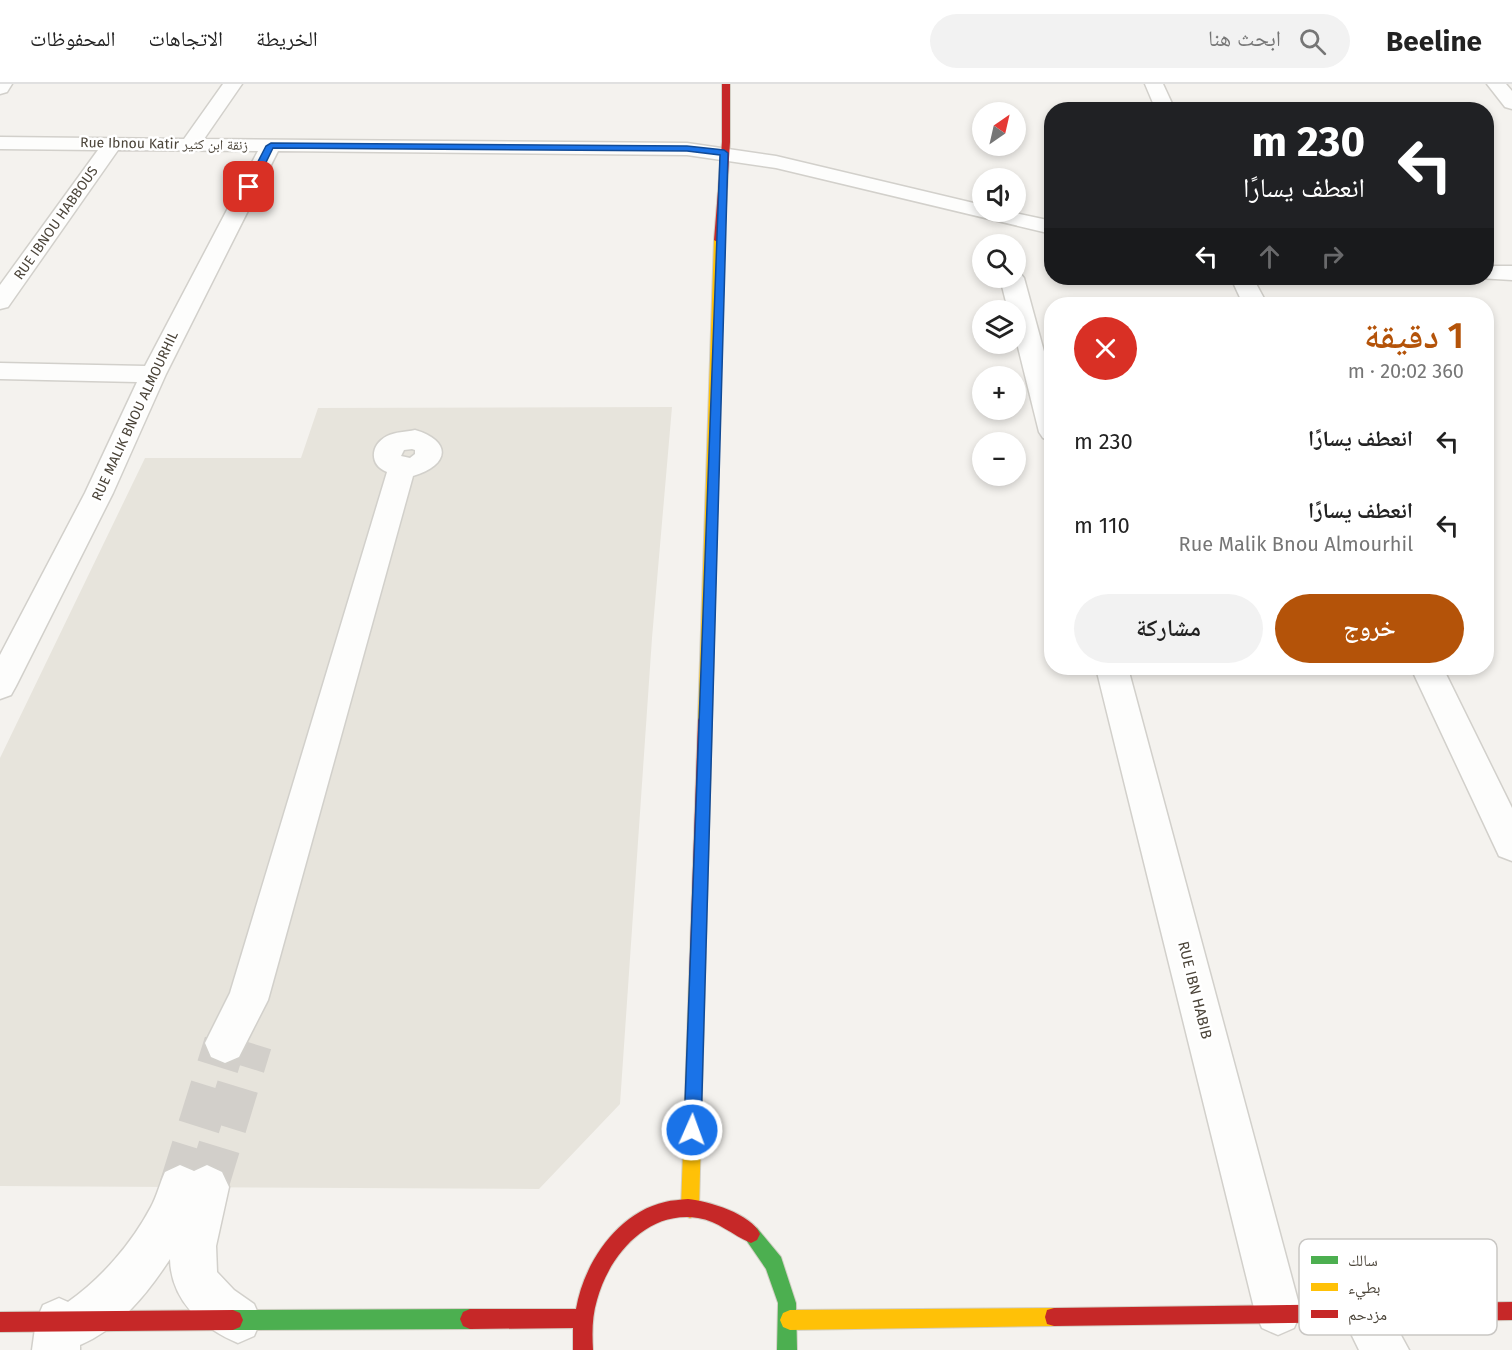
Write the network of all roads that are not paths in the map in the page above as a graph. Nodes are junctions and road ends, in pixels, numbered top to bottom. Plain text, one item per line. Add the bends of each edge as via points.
1 (3, 84) edge
2 (233, 84) edge
3 (726, 84) edge
4 (1154, 84) edge
5 (1496, 84) edge
6 (0, 88) edge
7 (1162, 102) edge
8 (1512, 103) edge
9 (0, 142) edge
10 (112, 144) junction
11 (190, 145) junction
12 (271, 146) junction
13 (724, 153) junction
14 (1044, 228) edge
15 (1494, 273) edge
16 (1512, 273) edge
17 (1015, 288) edge
18 (0, 302) edge
19 (0, 371) edge
20 (153, 374) junction
21 (1044, 401) edge
22 (402, 468) dead end
23 (1114, 675) edge
24 (1430, 675) edge
25 (0, 686) edge
26 (1512, 845) edge
27 (238, 1043) tunnel mouth
28 (690, 1209) junction
29 (1512, 1311) edge
30 (1278, 1312) junction
31 (1497, 1313) edge
32 (1299, 1316) edge
33 (582, 1318) junction
34 (238, 1320) junction
35 (790, 1320) junction
36 (0, 1322) edge
37 (65, 1331) edge
38 (583, 1350) edge
39 (787, 1350) edge

1 - 6 street
2 - 11 street
3 - 13 street via 728,126
4 - 7 street
5 - 8 street
9 - 10 street, Rue Ibnou Katir زنقة ابن كثير
10 - 11 street, Rue Ibnou Katir زنقة ابن كثير
10 - 18 street, RUE IBNOU HABBOUS
11 - 12 street, Rue Ibnou Katir زنقة ابن كثير
12 - 13 street, Rue Ibnou Katir زنقة ابن كثير via 687,149
12 - 20 street, RUE MALIK BNOU ALMOURHIL
13 - 14 street, Rue Ibnou Katir زنقة ابن كثير via 776,162 998,225
13 - 28 street
15 - 16 street
17 - 21 street
19 - 20 street
20 - 25 street, RUE MALIK BNOU ALMOURHIL via 99,493
22 - 27 street
23 - 30 street, RUE IBN HABIB
24 - 26 street
28 - 33 street via 660,1213 619,1239 591,1283
28 - 35 street via 705,1209 733,1220 758,1239 777,1267
29 - 31 street
30 - 32 street
30 - 35 street
33 - 34 street
33 - 38 street
34 - 37 street
34 - 37 street via 218,1309 197,1282 192,1263 194,1187 152,1248 108,1300
35 - 39 street
36 - 37 street

